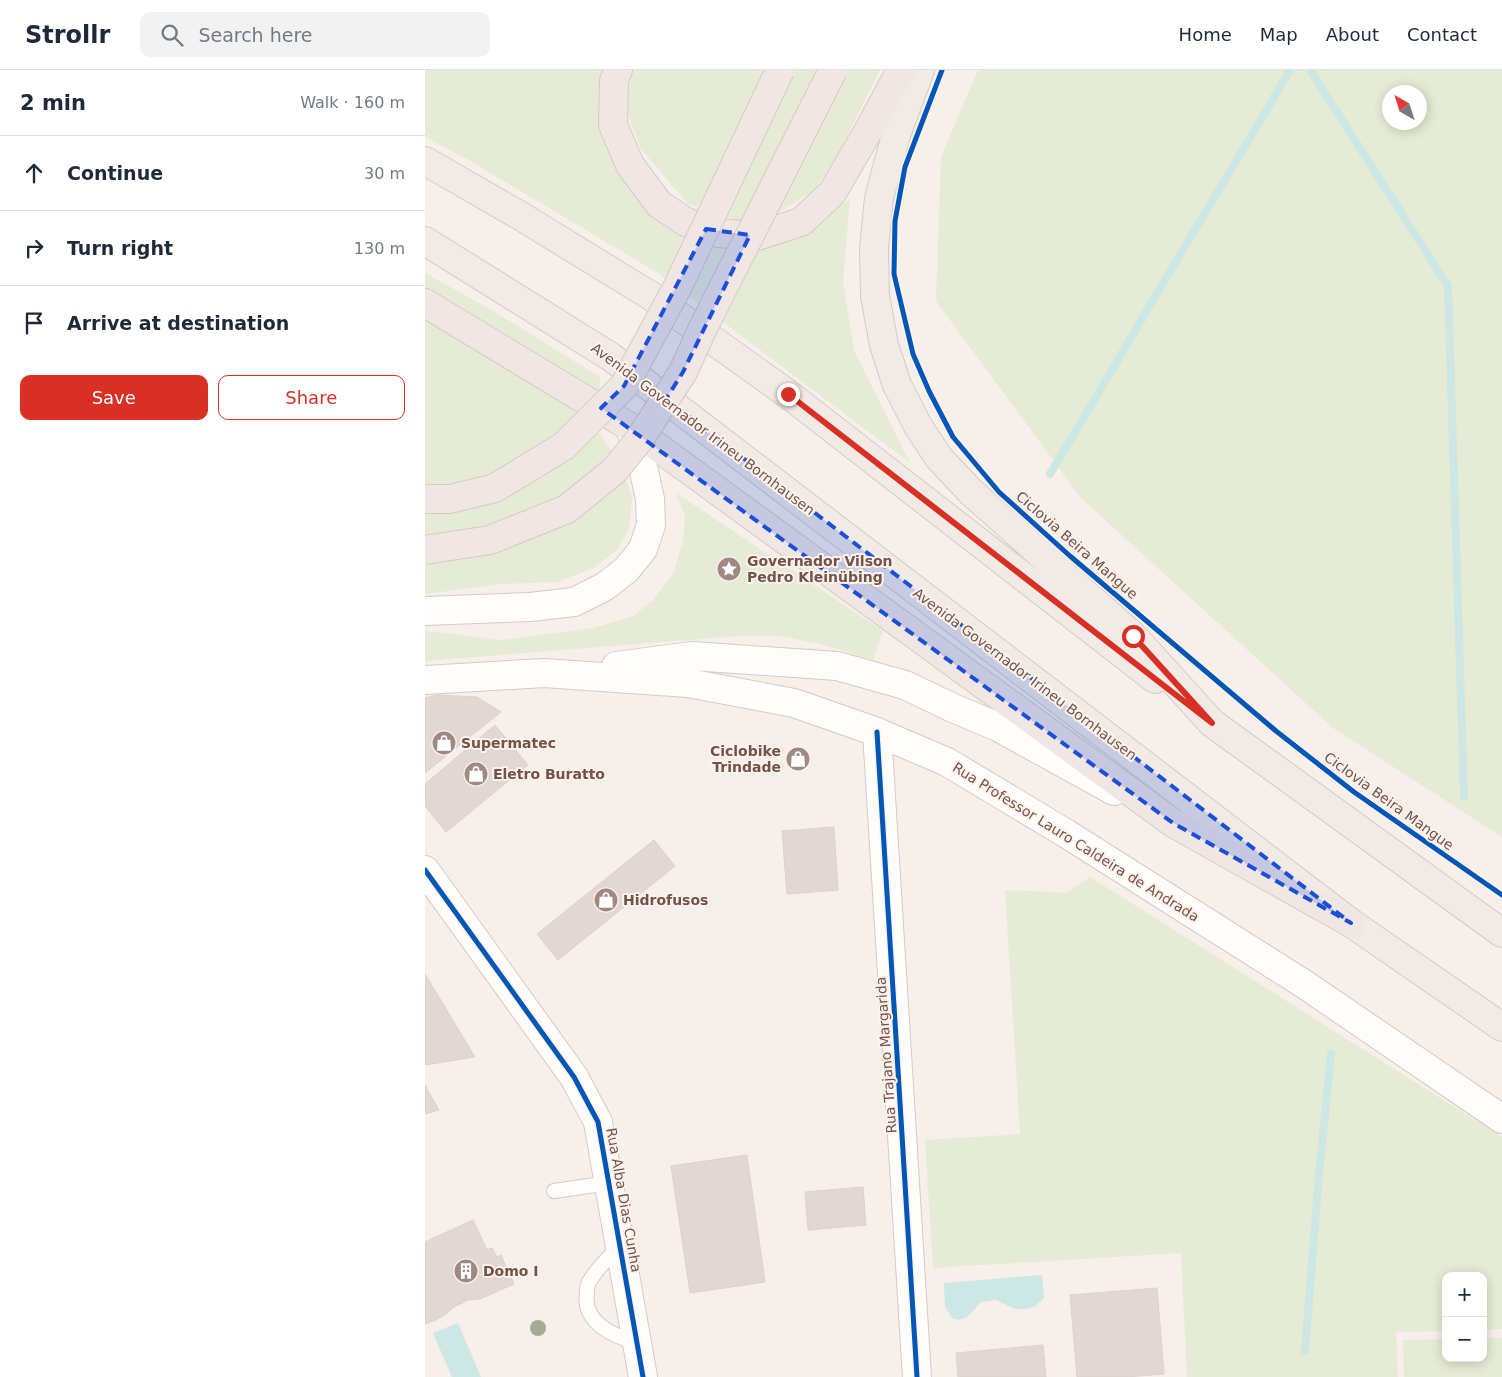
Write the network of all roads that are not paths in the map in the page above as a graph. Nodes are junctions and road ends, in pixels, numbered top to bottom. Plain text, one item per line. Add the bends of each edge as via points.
1 (618, 70) edge
2 (780, 70) edge
3 (833, 70) edge
4 (901, 70) edge
5 (920, 70) edge
6 (425, 161) edge
7 (425, 241) edge
8 (425, 303) edge
9 (630, 427) junction
10 (425, 499) edge
11 (425, 550) edge
12 (425, 611) edge
13 (563, 674) junction
14 (425, 680) edge
15 (1212, 723) junction
16 (877, 732) junction
17 (1173, 823) junction
18 (425, 870) edge
19 (1351, 923) junction
20 (1502, 933) edge
21 (1502, 1027) edge
22 (1502, 1119) edge
23 (609, 1183) junction
24 (554, 1191) dead end
25 (620, 1246) junction
26 (637, 1343) junction
27 (643, 1377) edge
28 (917, 1377) edge

1 - 4 highway via 614,81 613,125 630,165 659,204 686,222 718,232 757,236 801,222 832,193
2 - 10 highway, bridge via 679,286 624,386 564,446 495,488 450,499
3 - 11 highway, bridge via 683,372 639,440 615,470 567,509 490,540
5 - 15 main road via 896,135 879,198 874,248 875,296 884,345 897,385 939,458 971,492 1133,636
6 - 15 main road via 519,215 667,308 788,394
7 - 19 main road, Avenida Governador Irineu Bornhausen via 611,357
8 - 9 highway
9 - 12 main road via 644,471 651,525 643,549 626,570 574,602
9 - 17 highway
13 - 14 main road, Rua Professor Lauro Caldeira de Andrada
13 - 16 main road, Rua Professor Lauro Caldeira de Andrada via 697,685 794,703
13 - 17 main road via 692,656 837,666 905,685 998,727
15 - 20 main road
16 - 22 main road, Rua Professor Lauro Caldeira de Andrada via 947,762 1067,834 1304,984
16 - 28 main road, Rua Trajano Margarida
17 - 19 highway
18 - 23 main road, Rua Alba Dias Cunha via 574,1077 598,1122
19 - 21 main road, Avenida Governador Irineu Bornhausen
23 - 24 lane
23 - 25 main road, Rua Alba Dias Cunha
25 - 26 main road, Rua Alba Dias Cunha
25 - 26 lane via 588,1284 585,1303 595,1322 618,1337
26 - 27 main road, Rua Alba Dias Cunha

